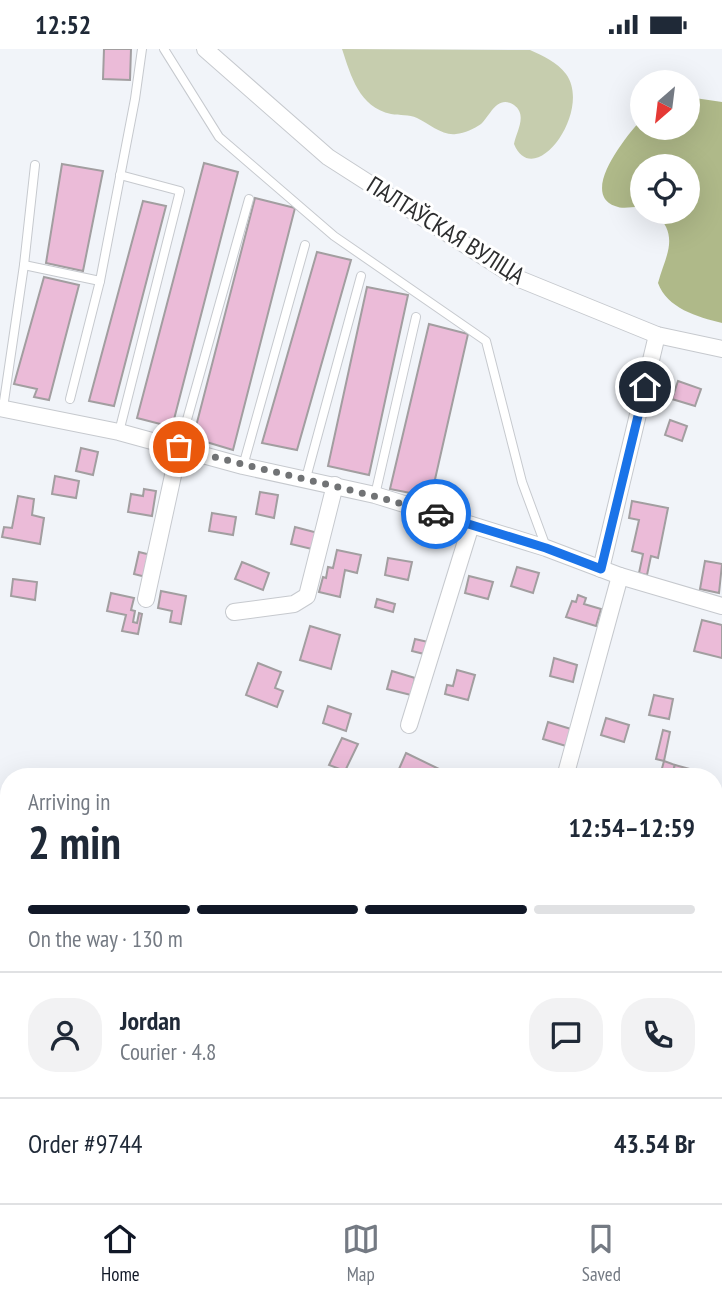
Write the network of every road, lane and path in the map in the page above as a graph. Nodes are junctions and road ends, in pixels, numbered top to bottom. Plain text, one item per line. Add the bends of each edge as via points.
1 (142, 49) edge
2 (164, 49) edge
3 (205, 49) edge
4 (35, 165) dead end
5 (120, 175) junction
6 (249, 199) dead end
7 (305, 245) dead end
8 (24, 265) junction
9 (361, 276) dead end
10 (100, 281) junction
11 (416, 317) dead end
12 (657, 335) junction
13 (722, 349) edge
14 (70, 399) dead end
15 (2, 408) edge
16 (118, 432) junction
17 (179, 447) junction
18 (243, 465) junction
19 (306, 478) junction
20 (335, 485) junction
21 (375, 495) junction
22 (471, 525) junction
23 (546, 548) junction
24 (601, 569) junction
25 (620, 576) junction
26 (146, 599) dead end
27 (722, 606) edge
28 (234, 612) dead end
29 (410, 725) dead end
30 (567, 768) edge

1 - 5 lane
2 - 23 lane via 219,137 334,236 486,341 522,482
3 - 12 street, ПАЛТАЎСКАЯ ВУЛІЦА via 328,157 505,271
4 - 8 lane
5 - 10 lane
5 - 16 lane via 180,191
6 - 17 lane
7 - 18 lane
8 - 10 lane
8 - 15 lane
9 - 19 lane
10 - 14 lane
11 - 21 lane
12 - 13 street, ПАЛТАЎСКАЯ ВУЛІЦА
12 - 24 street
15 - 16 street
16 - 17 street
17 - 18 street
17 - 26 street
18 - 19 street
19 - 20 street
20 - 21 street
20 - 28 street via 307,596 294,604
21 - 22 street
22 - 23 street
22 - 29 street
23 - 24 street
24 - 25 street
25 - 27 street
25 - 30 street

